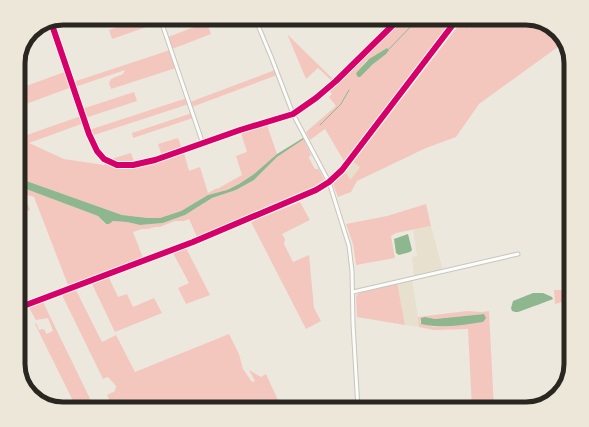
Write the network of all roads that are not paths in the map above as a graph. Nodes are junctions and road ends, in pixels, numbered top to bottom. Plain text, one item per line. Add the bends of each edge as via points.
1 (162, 25) edge
2 (258, 25) edge
3 (393, 25) edge
4 (453, 25) edge
5 (53, 27) edge
6 (293, 114) junction
7 (203, 144) junction
8 (329, 182) junction
9 (518, 254) dead end
10 (352, 292) junction
11 (25, 305) edge
12 (358, 402) edge

1 - 7 street
2 - 6 street
3 - 6 street via 332,85
4 - 8 street via 342,170
5 - 7 street via 89,134 104,160 121,166 133,165
6 - 7 street
6 - 8 street
8 - 10 street via 351,254
8 - 11 street via 316,190 193,242
9 - 10 street
10 - 12 street

